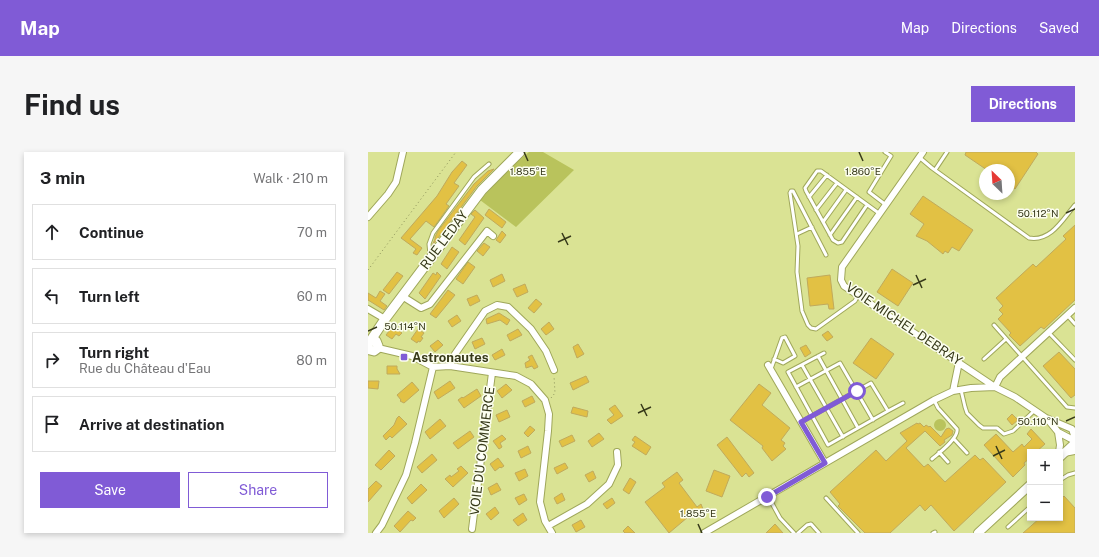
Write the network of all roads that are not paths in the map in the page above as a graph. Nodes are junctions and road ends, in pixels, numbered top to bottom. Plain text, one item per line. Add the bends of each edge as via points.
1 (403, 152) edge
2 (885, 152) edge
3 (893, 152) edge
4 (947, 152) edge
5 (520, 153) edge
6 (921, 155) edge
7 (891, 156) junction
8 (489, 164) dead end
9 (935, 170) junction
10 (827, 175) junction
11 (837, 183) junction
12 (846, 190) junction
13 (857, 197) junction
14 (809, 198) junction
15 (867, 205) junction
16 (886, 205) junction
17 (1075, 205) edge
18 (816, 210) junction
19 (880, 214) junction
20 (368, 217) edge
21 (823, 222) junction
22 (812, 227) junction
23 (797, 234) junction
24 (830, 235) junction
25 (493, 236) dead end
26 (826, 255) dead end
27 (430, 259) junction
28 (858, 295) junction
29 (402, 296) junction
30 (1075, 308) edge
31 (368, 309) edge
32 (1067, 315) junction
33 (385, 319) junction
34 (1075, 324) edge
35 (994, 325) dead end
36 (1048, 332) junction
37 (1006, 339) junction
38 (372, 344) edge
39 (824, 353) dead end
40 (818, 356) junction
41 (1022, 356) junction
42 (774, 359) junction
43 (984, 359) dead end
44 (1075, 360) edge
45 (959, 362) junction
46 (802, 365) junction
47 (450, 366) junction
48 (433, 367) junction
49 (769, 367) joint
50 (554, 370) road end
51 (826, 371) junction
52 (492, 373) junction
53 (810, 379) junction
54 (796, 387) junction
55 (996, 387) junction
56 (961, 390) junction
57 (857, 391) junction
58 (953, 391) junction
59 (842, 399) junction
60 (934, 400) junction
61 (903, 403) dead end
62 (827, 408) junction
63 (1075, 408) edge
64 (1034, 410) junction
65 (888, 411) junction
66 (812, 416) junction
67 (1046, 418) junction
68 (873, 420) junction
69 (801, 422) junction
70 (858, 428) junction
71 (1073, 429) edge
72 (1058, 432) junction
73 (843, 437) junction
74 (954, 439) junction
75 (1075, 441) edge
76 (1060, 449) edge
77 (1075, 451) edge
78 (617, 452) dead end
79 (939, 452) junction
80 (1063, 452) edge
81 (967, 453) dead end
82 (1063, 454) edge
83 (932, 459) dead end
84 (948, 462) dead end
85 (825, 463) junction
86 (1075, 473) edge
87 (1063, 478) edge
88 (1029, 485) edge
89 (768, 496) junction
90 (826, 498) dead end
91 (1027, 510) edge
92 (548, 526) junction
93 (1008, 527) dead end
94 (471, 532) edge
95 (376, 533) edge
96 (552, 533) edge
97 (704, 533) edge
98 (794, 533) edge
99 (798, 533) edge
100 (819, 533) edge
101 (858, 533) edge
102 (978, 533) edge

1 - 20 street via 396,182
2 - 7 lane
3 - 7 lane
4 - 9 lane
5 - 27 main road, RUE LEDAY via 482,190
6 - 9 lane
6 - 16 street, VOIE MICHEL DEBRAY
7 - 16 lane via 869,192
8 - 27 lane via 474,177 433,233 429,244
9 - 17 lane via 1029,238 1042,238 1049,234
10 - 11 lane
10 - 14 lane
10 - 14 lane via 818,171 805,188
11 - 12 lane
11 - 18 lane
12 - 13 lane
12 - 21 lane
13 - 15 lane
13 - 24 lane
14 - 18 lane
15 - 19 lane
15 - 24 lane via 842,242 838,243
16 - 19 street, VOIE MICHEL DEBRAY
18 - 21 lane
19 - 28 street, VOIE MICHEL DEBRAY via 842,267 841,280 844,286
21 - 24 lane
22 - 23 lane
22 - 23 lane via 792,190 790,193
22 - 26 lane
23 - 28 lane via 797,272 802,311 811,328 816,329 855,301
25 - 29 street via 487,231 430,304 421,308
27 - 29 main road, RUE LEDAY
28 - 45 street, VOIE MICHEL DEBRAY
29 - 33 main road, RUE LEDAY
30 - 32 street
31 - 33 street
32 - 34 lane
32 - 36 street
33 - 38 main road, RUE LEDAY
35 - 37 lane
36 - 41 street
36 - 44 lane
37 - 41 lane
37 - 43 lane
38 - 48 street via 412,356
39 - 40 lane
40 - 46 lane
40 - 51 lane
41 - 55 street via 1000,377
41 - 63 lane via 1067,406
42 - 42 lane via 783,363 795,356 785,337 782,338
42 - 49 lane
45 - 55 street, VOIE MICHEL DEBRAY
45 - 58 street
46 - 53 lane
46 - 54 lane via 788,372
47 - 48 street
47 - 50 street via 455,354 485,312 497,306 508,307 531,329 546,351
47 - 52 street
48 - 95 street via 406,474
49 - 69 street
51 - 53 lane
51 - 57 lane via 840,363
51 - 59 lane
52 - 92 street via 516,376 531,384 545,400 549,414 540,502
52 - 94 street, VOIE DU COMMERCE
53 - 54 lane
53 - 62 lane
54 - 66 lane
55 - 56 street
55 - 64 street, VOIE MICHEL DEBRAY
56 - 58 street
56 - 64 lane via 964,407 979,425 983,428 997,428 1004,434 1013,431
57 - 59 lane
57 - 65 lane via 871,383
57 - 68 lane
58 - 60 street
59 - 62 lane
59 - 70 lane
60 - 74 lane via 957,429 958,433
60 - 85 street
61 - 65 lane
62 - 66 lane
62 - 73 lane
64 - 67 street, VOIE MICHEL DEBRAY
65 - 68 lane
66 - 69 lane
66 - 73 lane via 828,445
67 - 71 street
67 - 72 street
68 - 70 lane
69 - 85 street
70 - 73 lane
71 - 75 street
72 - 75 street
72 - 76 street
74 - 79 lane
74 - 81 lane
75 - 80 street
77 - 82 street
78 - 92 street via 618,465 609,484 587,504
79 - 83 lane
79 - 84 lane
85 - 89 street
86 - 87 lane
88 - 102 street
89 - 97 street
89 - 98 lane via 780,518
90 - 101 lane
91 - 93 lane
92 - 96 street
99 - 100 lane via 811,524

